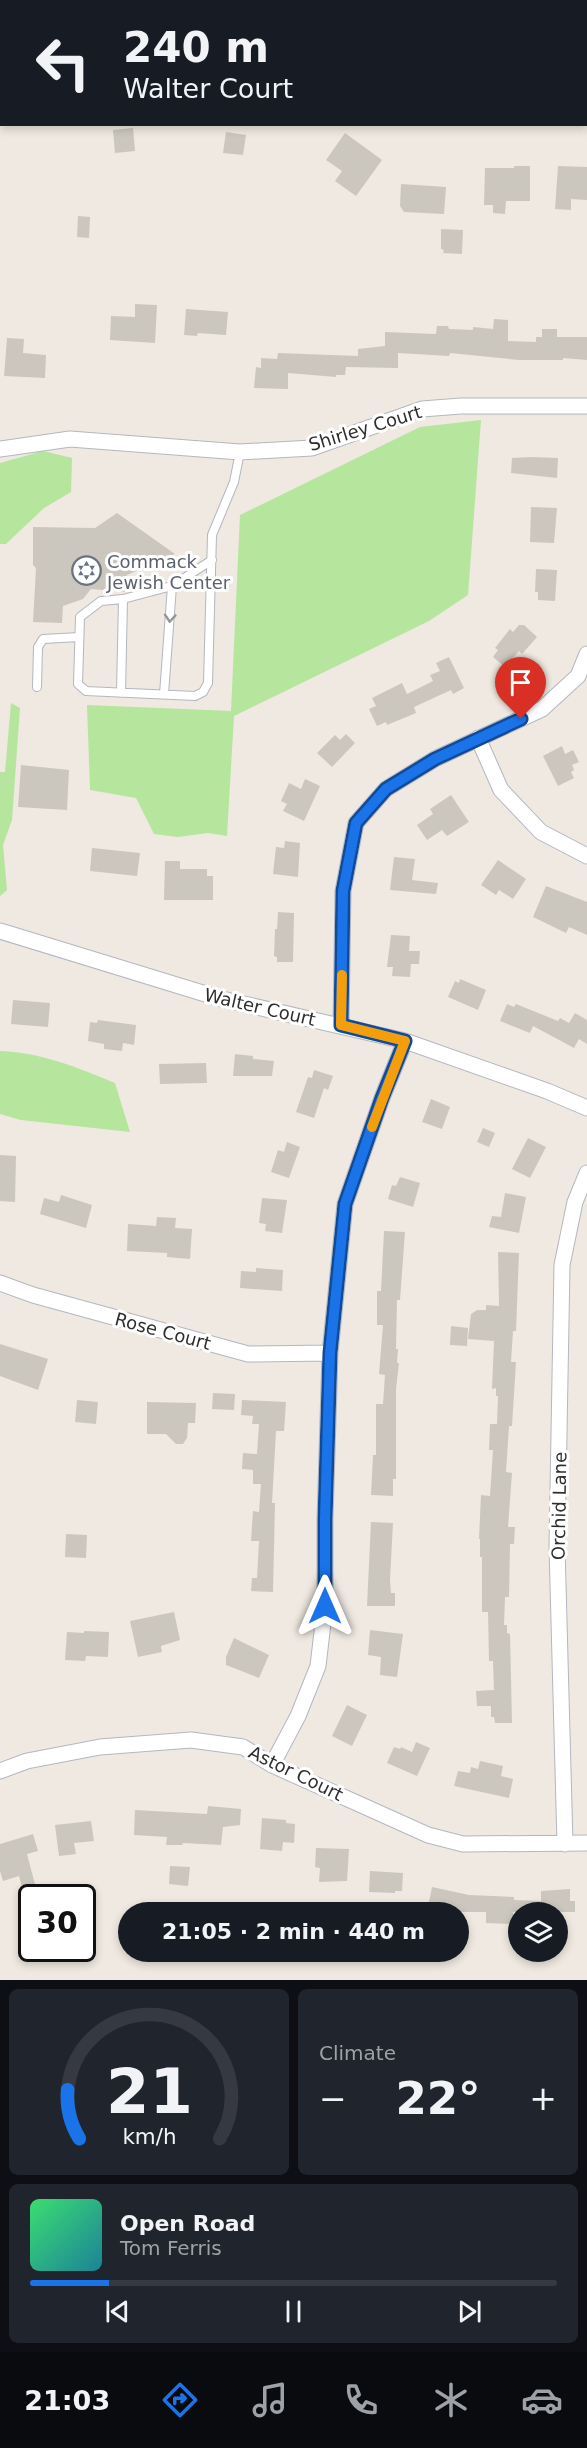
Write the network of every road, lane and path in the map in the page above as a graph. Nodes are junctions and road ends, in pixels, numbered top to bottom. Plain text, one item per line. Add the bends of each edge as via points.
1 (587, 406) edge
2 (0, 449) edge
3 (240, 452) junction
4 (212, 560) junction
5 (172, 586) junction
6 (123, 599) junction
7 (79, 638) junction
8 (587, 654) edge
9 (37, 687) dead end
10 (121, 693) junction
11 (164, 694) junction
12 (478, 738) junction
13 (587, 856) edge
14 (0, 932) edge
15 (341, 1025) junction
16 (405, 1041) junction
17 (587, 1108) edge
18 (587, 1173) edge
19 (0, 1283) edge
20 (330, 1353) junction
21 (272, 1765) junction
22 (0, 1771) edge
23 (587, 1843) edge
24 (565, 1844) junction

1 - 3 street, Shirley Court via 422,409 312,447
2 - 3 street, Shirley Court via 70,439
3 - 4 lane via 234,482 212,535
4 - 5 lane
4 - 11 lane via 208,683 195,696
5 - 6 lane
5 -> 11 lane
6 - 7 lane via 101,601 80,617
6 - 10 lane
7 - 9 lane via 43,639 38,647
7 - 10 lane via 78,684 86,691
8 - 12 street via 578,676 542,709
10 - 11 lane
12 - 13 street via 501,790 541,832
12 - 15 street via 386,789 356,823 343,891
14 - 15 street, Walter Court via 222,999
15 - 16 street, Walter Court
16 - 17 street, Walter Court
16 - 20 street via 345,1204
18 - 24 street, Orchid Lane via 575,1202 561,1265 557,1547
19 - 20 street, Rose Court via 248,1354
20 - 21 street via 325,1606 318,1666
21 - 22 street, Astor Court via 243,1747 191,1740 100,1747 27,1761
21 - 24 street, Astor Court via 428,1835 463,1844
23 - 24 street, Astor Court

